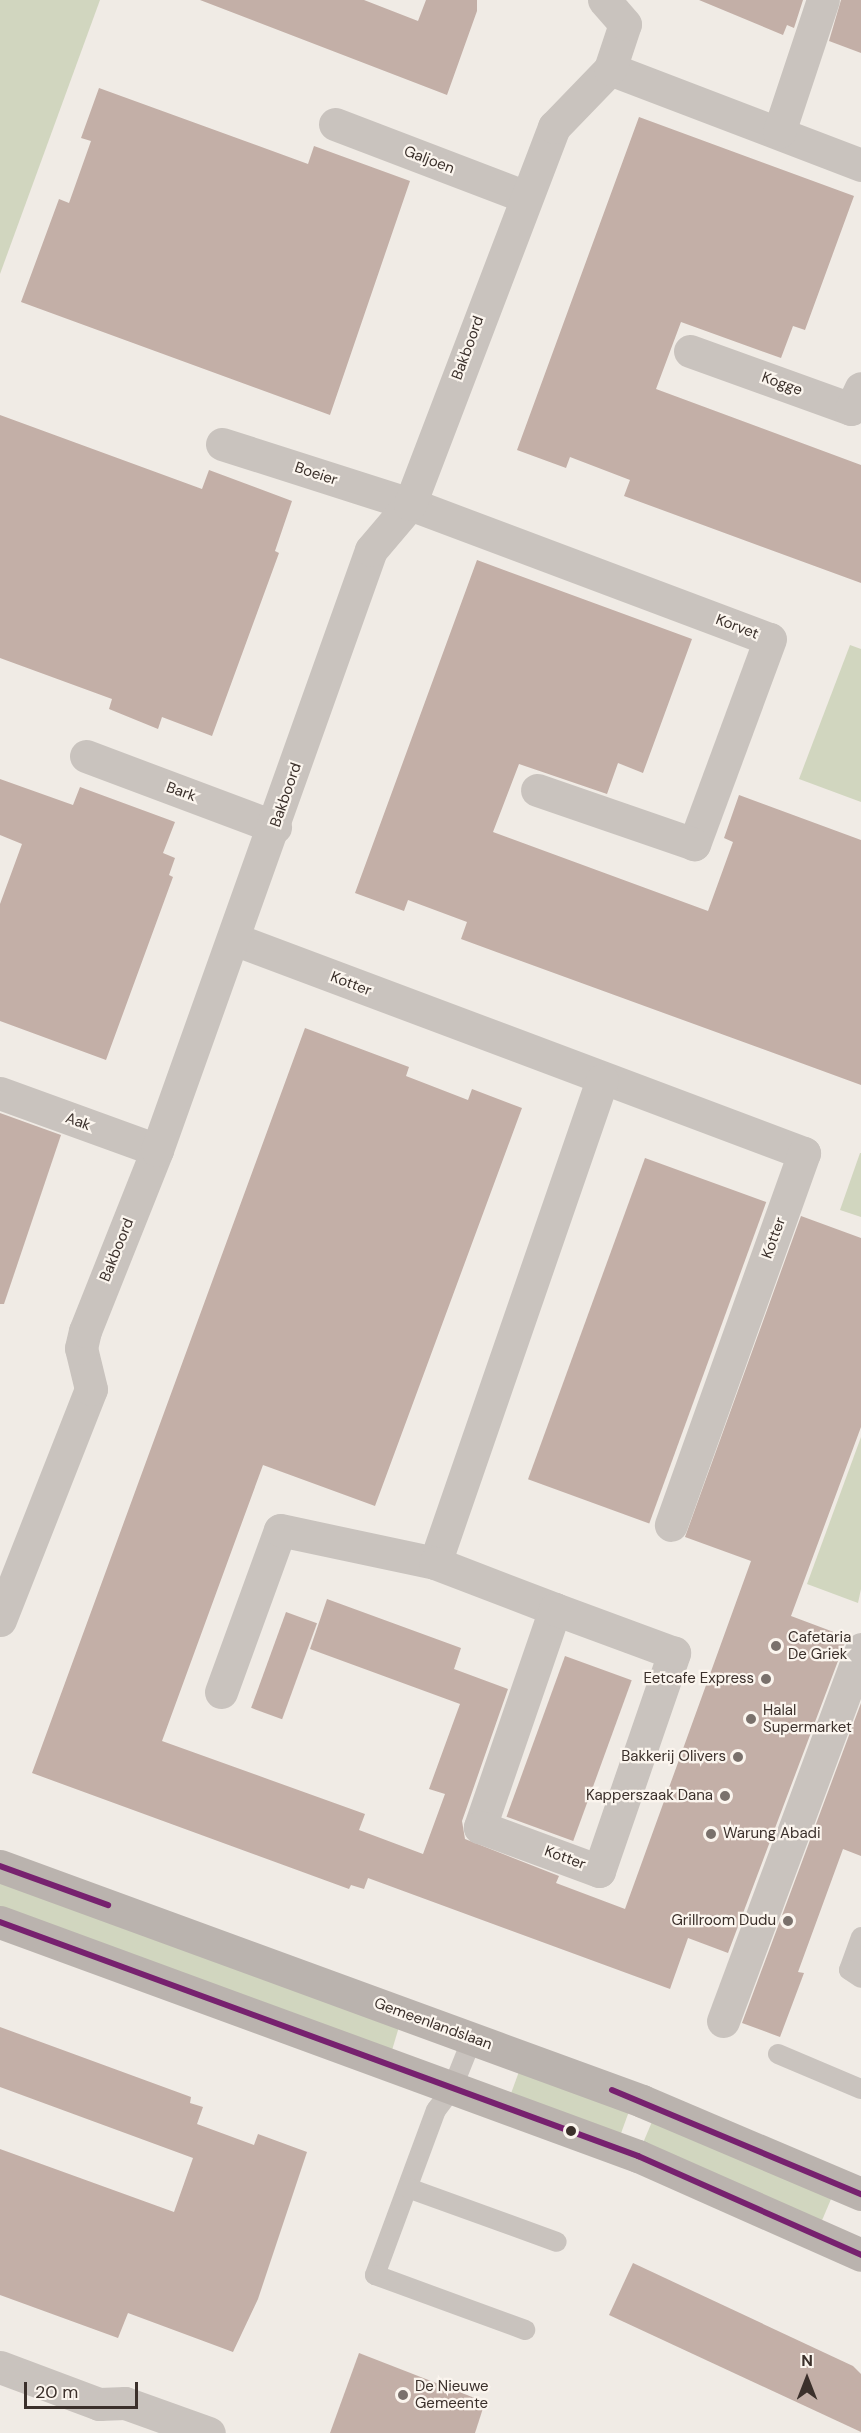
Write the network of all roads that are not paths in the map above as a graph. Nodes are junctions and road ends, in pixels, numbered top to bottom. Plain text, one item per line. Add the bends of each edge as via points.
1 (604, 0) edge
2 (823, 0) edge
3 (610, 69) junction
4 (335, 124) dead end
5 (779, 132) junction
6 (861, 165) edge
7 (524, 196) junction
8 (690, 351) dead end
9 (861, 388) edge
10 (222, 444) dead end
11 (410, 504) junction
12 (86, 756) dead end
13 (537, 790) dead end
14 (275, 827) junction
15 (234, 939) junction
16 (602, 1080) junction
17 (0, 1093) edge
18 (157, 1150) junction
19 (671, 1525) dead end
20 (435, 1563) junction
21 (555, 1609) junction
22 (0, 1620) edge
23 (861, 1649) edge
24 (221, 1692) dead end
25 (0, 1866) edge
26 (0, 1922) edge
27 (861, 1937) edge
28 (861, 1978) edge
29 (723, 2021) dead end
30 (472, 2039) junction
31 (778, 2054) dead end
32 (452, 2089) junction
33 (861, 2089) edge
34 (408, 2188) junction
35 (861, 2194) edge
36 (556, 2242) dead end
37 (861, 2255) edge
38 (525, 2330) dead end
39 (0, 2367) edge
40 (209, 2433) edge

1 - 3 street, Bakboord via 625,24
2 - 5 street
3 - 5 street
3 - 7 street, Bakboord via 554,127
4 - 7 street, Galjoen
5 - 6 street
7 - 11 street, Bakboord
8 - 9 street, Kogge via 851,409
10 - 11 street, Boeier
11 - 13 street, Korvet via 770,639 694,844
11 - 14 street, Bakboord via 371,550
12 - 14 street, Bark
14 - 15 street, Bakboord
15 - 16 street, Kotter
15 - 18 street, Bakboord
16 - 19 street, Kotter via 804,1153
16 - 20 street
17 - 18 street, Aak
18 - 22 street, Bakboord via 83,1337 91,1389
20 - 21 street, Kotter
20 - 24 street, Kotter via 280,1530
21 - 21 street, Kotter via 674,1653 599,1871 480,1827
23 - 29 street
25 - 30 street, Gemeenlandslaan
26 - 32 street
27 - 28 lane via 849,1970
30 - 32 lane
30 - 35 street, Gemeenlandslaan via 677,2115
31 - 33 lane
32 - 34 lane via 436,2110
32 - 37 street via 638,2156
34 - 36 lane
34 - 38 lane via 375,2275
39 - 40 street via 99,2404 125,2403

